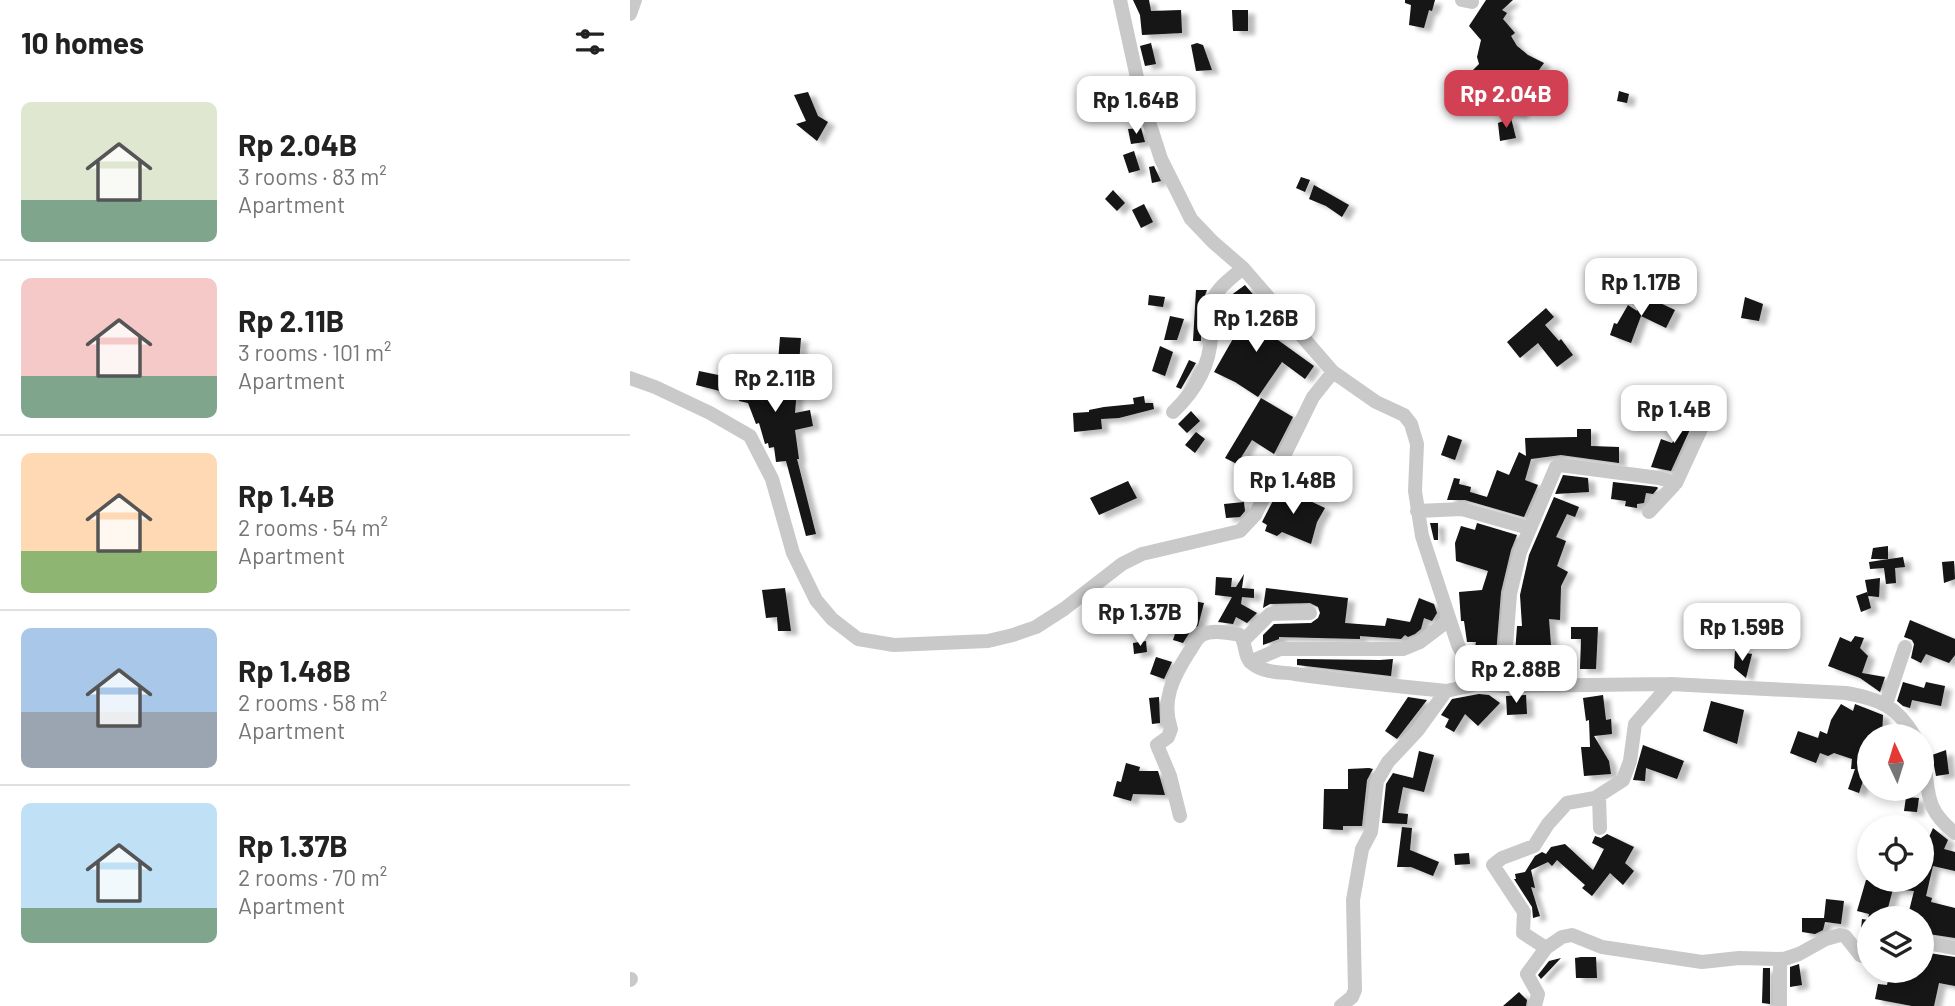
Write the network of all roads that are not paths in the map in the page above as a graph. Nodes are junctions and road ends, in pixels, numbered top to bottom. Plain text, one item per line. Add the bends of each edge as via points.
1 (635, 0) edge
2 (1120, 0) edge
3 (630, 14) edge
4 (1243, 268) junction
5 (1333, 372) junction
6 (630, 378) edge
7 (1712, 405) dead end
8 (1173, 412) dead end
9 (1676, 484) junction
10 (1417, 510) junction
11 (1649, 512) dead end
12 (1529, 528) junction
13 (1310, 613) dead end
14 (1449, 620) junction
15 (1244, 640) junction
16 (1905, 647) dead end
17 (1250, 662) junction
18 (1478, 684) junction
19 (1670, 684) junction
20 (1503, 686) junction
21 (1446, 691) junction
22 (1886, 704) junction
23 (1906, 724) edge
24 (1599, 796) junction
25 (1930, 802) edge
26 (1180, 816) dead end
27 (1600, 828) dead end
28 (1955, 833) edge
29 (1934, 944) edge
30 (1546, 948) junction
31 (1955, 948) edge
32 (1857, 951) edge
33 (1780, 959) junction
34 (1341, 1006) edge
35 (1535, 1006) edge
36 (1780, 1006) edge

1 - 3 street
2 - 4 street via 1143,105 1161,159 1191,219
4 - 5 street
4 - 8 street via 1212,302 1211,342 1205,363 1196,386
5 - 6 street via 1313,397 1255,515 1240,531 1142,554 1036,627 1013,635 988,641 894,645 858,639 816,600 793,552 772,479 750,436
5 - 10 street via 1404,415 1411,424 1417,444
7 - 9 street
9 - 11 street
9 - 12 street via 1558,465
10 - 12 street via 1462,509
10 - 14 street
12 - 20 street via 1510,594
13 - 15 street via 1270,614
14 - 17 street via 1403,649 1280,649
14 - 18 street
15 - 17 street
15 - 26 street via 1233,634 1202,635 1180,665 1169,691 1171,729 1157,746
16 - 22 street
17 - 21 street via 1265,670 1311,677
18 - 20 street
18 - 21 street
19 - 20 street
19 - 22 street via 1822,691
19 - 24 street via 1634,724 1627,775
21 - 34 street via 1379,775 1371,832 1363,846 1353,900 1355,990
22 - 23 street
24 - 27 street
24 - 30 street via 1567,803 1534,846 1493,865 1524,912 1523,933
25 - 28 street via 1937,817
29 - 31 street
30 - 33 street via 1572,935 1602,947 1702,962
30 - 35 street via 1527,974 1538,994
32 - 33 street via 1840,935
33 - 36 street

